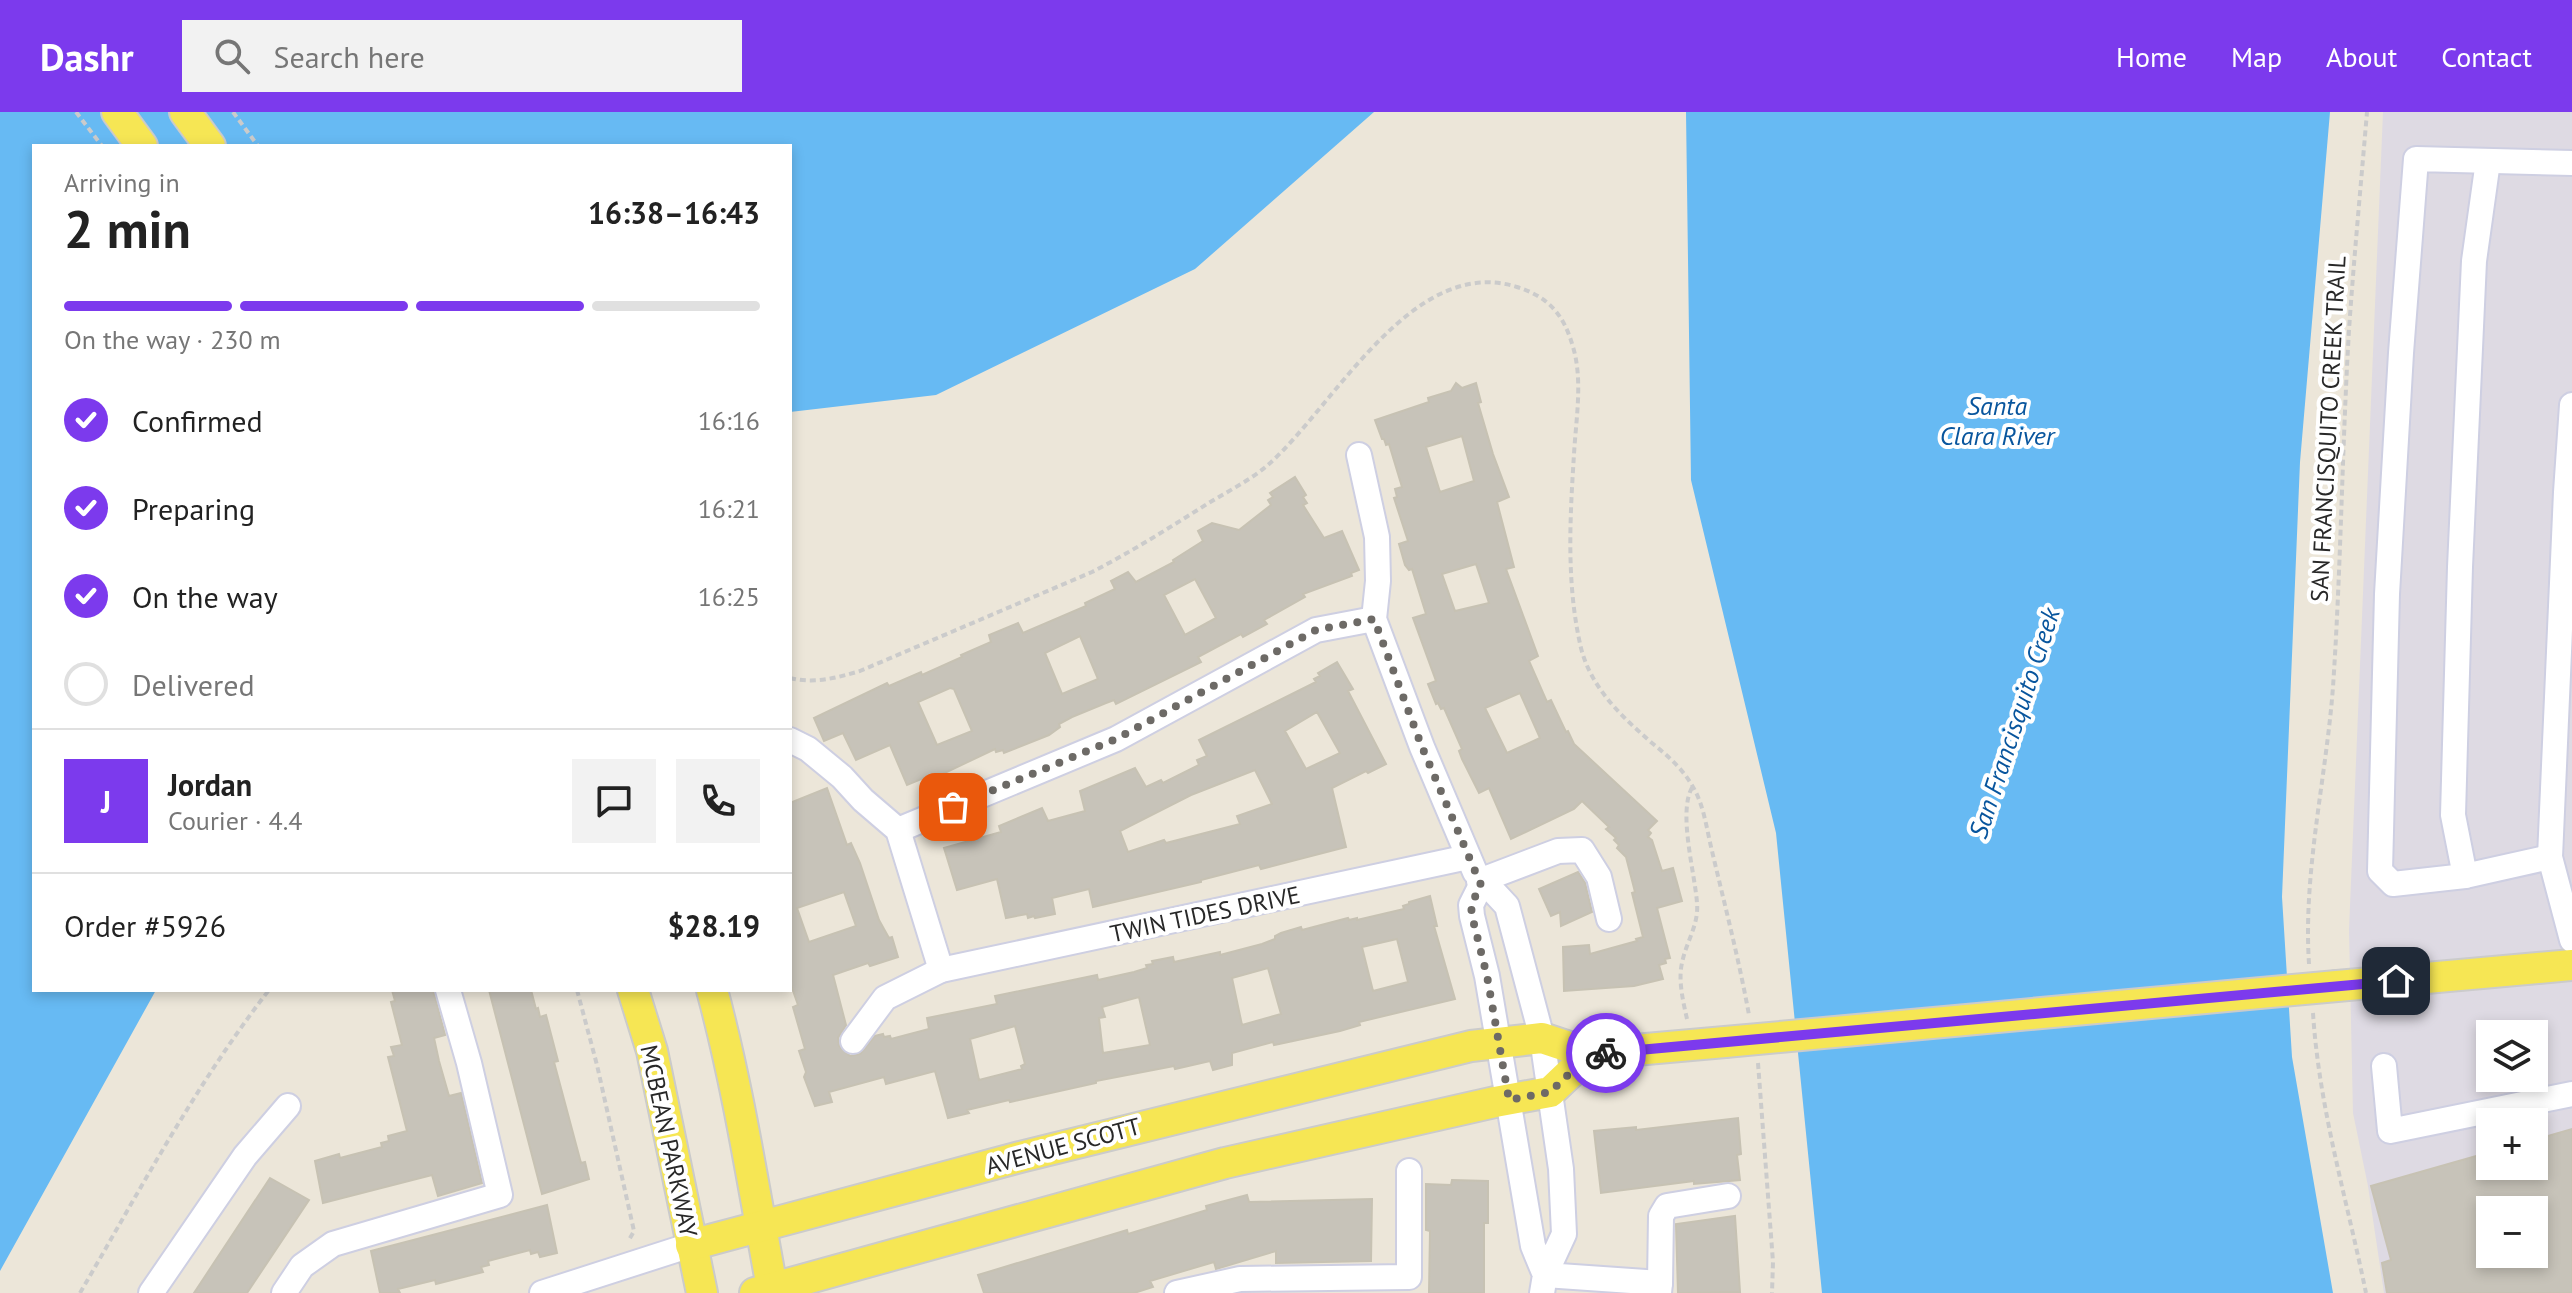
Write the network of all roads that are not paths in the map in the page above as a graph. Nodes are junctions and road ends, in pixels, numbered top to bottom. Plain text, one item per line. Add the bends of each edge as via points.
1 (117, 112) edge
2 (185, 112) edge
3 (141, 144) edge
4 (209, 144) edge
5 (2488, 161) junction
6 (2572, 163) edge
7 (2572, 405) edge
8 (1359, 455) dead end
9 (1374, 619) junction
10 (792, 741) edge
11 (898, 830) junction
12 (1468, 857) junction
13 (2550, 857) junction
14 (2465, 876) junction
15 (1480, 883) junction
16 (1609, 919) dead end
17 (2572, 940) edge
18 (2572, 965) edge
19 (941, 970) junction
20 (449, 992) edge
21 (634, 992) edge
22 (713, 992) edge
23 (1542, 1038) junction
24 (853, 1041) dead end
25 (1498, 1043) junction
26 (1590, 1054) junction
27 (2384, 1066) dead end
28 (1550, 1092) junction
29 (2572, 1094) edge
30 (1509, 1100) junction
31 (288, 1106) dead end
32 (1409, 1171) dead end
33 (1728, 1196) dead end
34 (760, 1226) junction
35 (691, 1245) junction
36 (857, 1278) edge
37 (1544, 1284) edge
38 (1409, 1285) edge
39 (1660, 1288) edge
40 (767, 1291) edge
41 (151, 1293) edge
42 (284, 1293) edge
43 (542, 1293) edge
44 (702, 1293) edge
45 (1177, 1293) edge

1 - 3 main road
2 - 4 main road
5 - 6 street
5 - 14 street via 2474,261 2460,567 2453,815
5 - 14 street via 2416,159 2387,594 2380,871 2393,884
7 - 13 street
8 - 9 street via 1377,537
9 - 11 street via 1316,630 1116,739
9 - 12 street
10 - 11 street via 842,777
11 - 19 street
12 - 15 street
12 - 19 street, TWIN TIDES DRIVE
13 - 14 street
13 - 17 street
15 - 16 street via 1558,851 1582,850 1599,877
15 - 23 street via 1507,906
15 - 25 street via 1472,916
18 - 26 main road, AVENUE SCOTT, bridge
19 - 24 street, TWIN TIDES DRIVE via 885,998
20 - 42 street via 500,1195 333,1244 302,1266
21 - 35 main road, MCBEAN PARKWAY via 652,1051
22 - 34 main road via 747,1136
23 - 25 main road, AVENUE SCOTT
23 - 26 main road, AVENUE SCOTT
23 - 28 street
25 - 30 street
25 - 34 main road, AVENUE SCOTT via 1220,1106
26 - 28 main road
27 - 29 street via 2390,1131
28 - 30 main road
28 - 37 street via 1564,1234
30 - 36 main road via 1225,1163
30 - 37 street
31 - 41 street via 245,1156
32 - 38 street
33 - 39 street via 1667,1206 1661,1216
34 - 35 main road, AVENUE SCOTT
34 - 40 main road
35 - 43 street, AVENUE SCOTT
35 - 44 main road, MCBEAN PARKWAY
36 - 40 main road
37 - 39 street
38 - 45 street via 1240,1279

